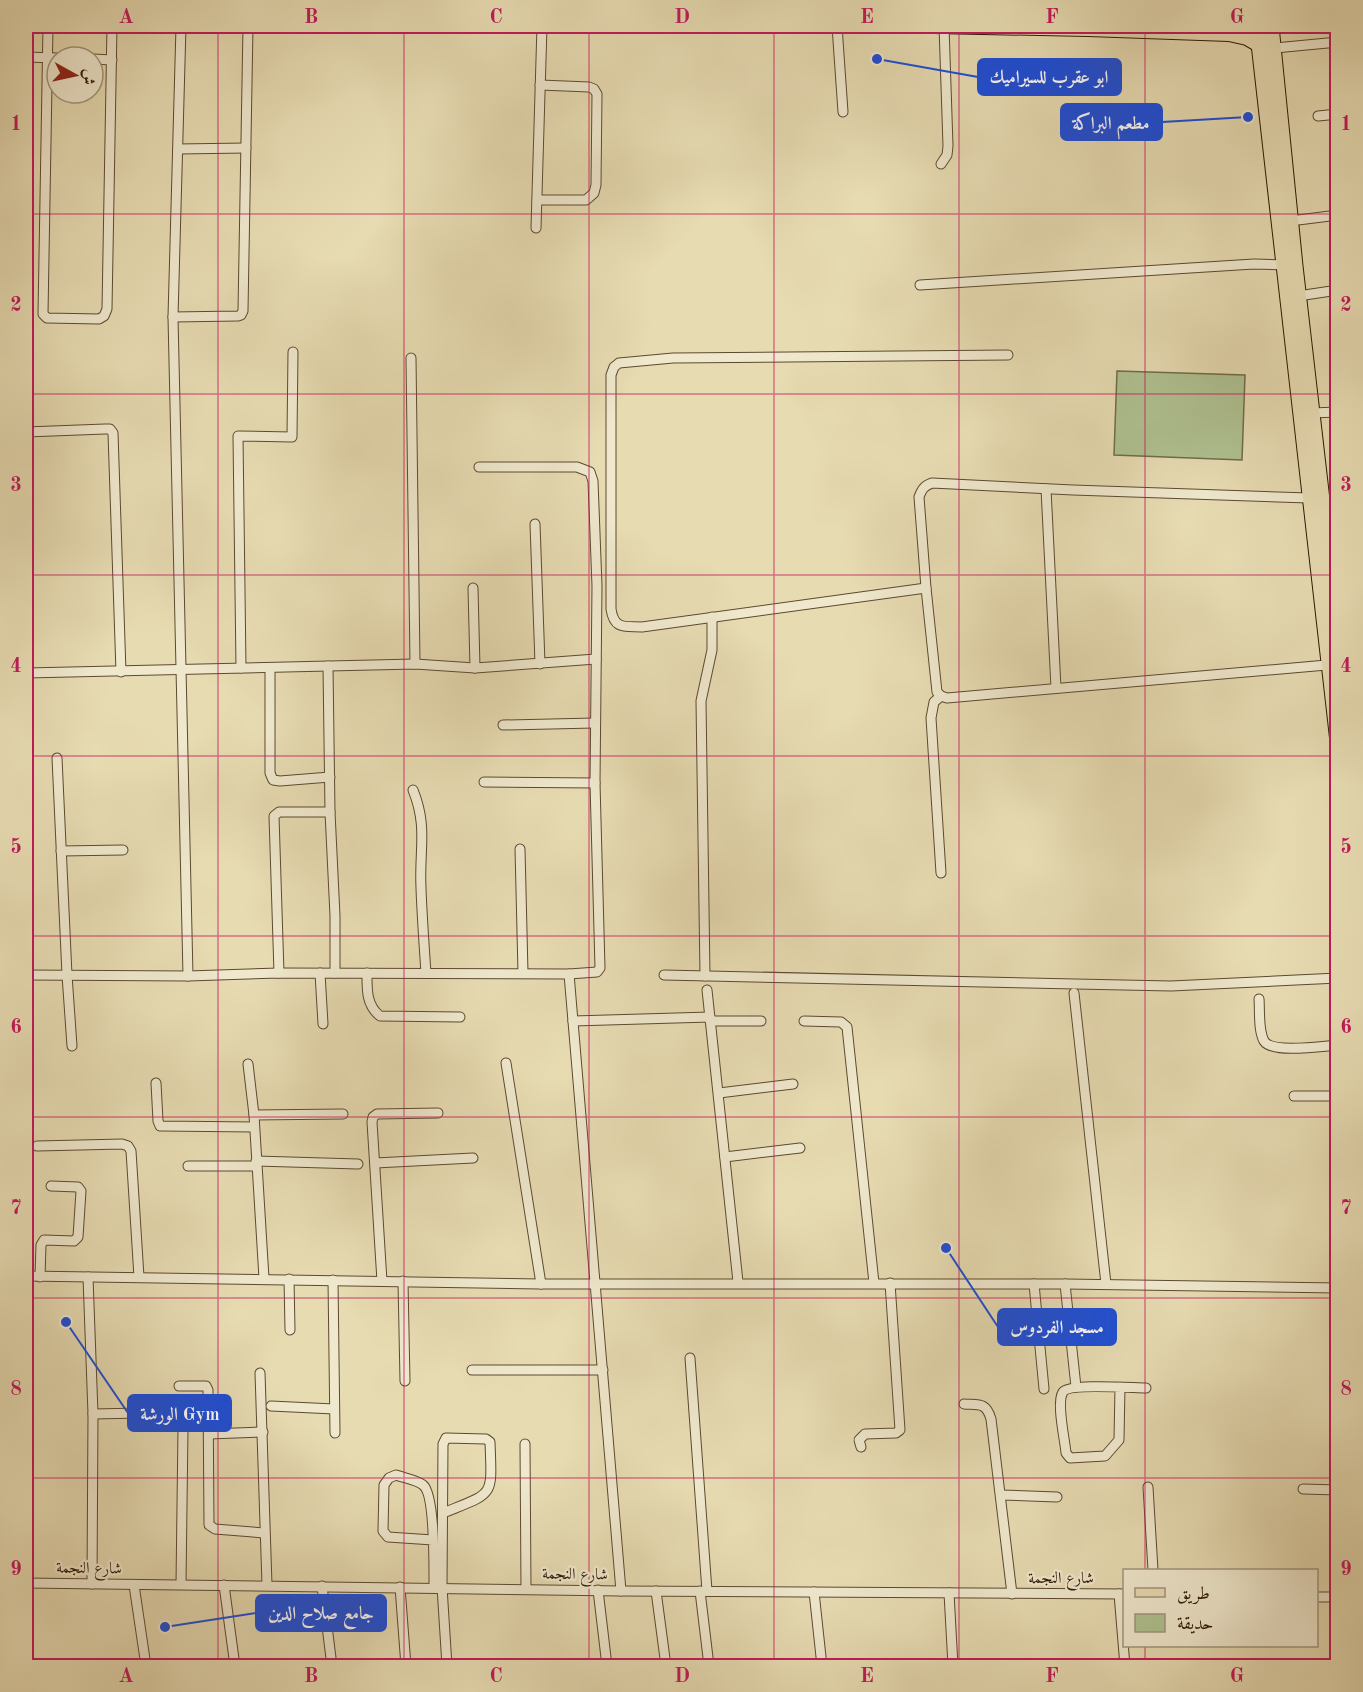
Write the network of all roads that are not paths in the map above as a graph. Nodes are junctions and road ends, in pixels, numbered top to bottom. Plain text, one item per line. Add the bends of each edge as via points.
1 (48, 26) edge
2 (112, 26) edge
3 (181, 26) edge
4 (248, 26) edge
5 (542, 26) edge
6 (837, 26) edge
7 (934, 26) edge
8 (944, 26) edge
9 (989, 26) edge
10 (1255, 26) edge
11 (1271, 26) edge
12 (1088, 27) edge
13 (1183, 30) edge
14 (1229, 34) junction
15 (1338, 42) edge
16 (50, 45) edge
17 (1259, 45) junction
18 (1275, 48) junction
19 (26, 57) edge
20 (45, 58) edge
21 (105, 60) edge
22 (112, 60) junction
23 (540, 85) junction
24 (50, 105) edge
25 (843, 112) dead end
26 (1338, 114) edge
27 (1318, 116) dead end
28 (246, 148) junction
29 (178, 149) junction
30 (941, 164) dead end
31 (537, 200) junction
32 (1338, 215) edge
33 (1290, 221) junction
34 (536, 228) dead end
35 (1288, 265) junction
36 (920, 285) dead end
37 (1338, 290) edge
38 (1298, 296) junction
39 (173, 317) junction
40 (293, 352) dead end
41 (1008, 355) dead end
42 (411, 358) dead end
43 (1338, 412) edge
44 (1311, 413) junction
45 (26, 432) edge
46 (479, 467) dead end
47 (1046, 489) junction
48 (1309, 498) junction
49 (1330, 515) edge
50 (536, 524) dead end
51 (473, 588) dead end
52 (926, 588) junction
53 (712, 617) junction
54 (1337, 631) edge
55 (596, 659) junction
56 (415, 664) junction
57 (540, 664) junction
58 (1333, 664) edge
59 (328, 666) junction
60 (241, 668) junction
61 (270, 668) junction
62 (475, 668) junction
63 (182, 669) junction
64 (121, 672) junction
65 (26, 673) edge
66 (1056, 688) junction
67 (941, 696) junction
68 (594, 723) junction
69 (503, 725) dead end
70 (1338, 742) edge
71 (57, 758) dead end
72 (330, 777) junction
73 (484, 782) dead end
74 (595, 783) junction
75 (412, 790) dead end
76 (330, 812) junction
77 (520, 849) dead end
78 (123, 850) dead end
79 (61, 851) junction
80 (941, 873) dead end
81 (279, 973) junction
82 (320, 973) junction
83 (335, 973) junction
84 (367, 973) junction
85 (426, 973) junction
86 (523, 973) junction
87 (569, 974) junction
88 (26, 975) edge
89 (67, 975) junction
90 (664, 975) dead end
91 (188, 976) junction
92 (705, 976) junction
93 (1338, 978) edge
94 (707, 990) dead end
95 (1074, 993) dead end
96 (1259, 999) dead end
97 (460, 1017) dead end
98 (710, 1019) junction
99 (573, 1021) junction
100 (761, 1021) dead end
101 (804, 1021) dead end
102 (323, 1024) dead end
103 (1338, 1045) edge
104 (72, 1046) dead end
105 (506, 1063) dead end
106 (248, 1064) dead end
107 (156, 1083) dead end
108 (793, 1084) dead end
109 (719, 1093) junction
110 (1294, 1096) dead end
111 (1338, 1096) edge
112 (438, 1113) dead end
113 (343, 1114) dead end
114 (254, 1115) junction
115 (254, 1127) junction
116 (37, 1146) dead end
117 (800, 1148) dead end
118 (725, 1157) junction
119 (472, 1158) dead end
120 (375, 1163) junction
121 (256, 1164) junction
122 (358, 1164) dead end
123 (188, 1166) dead end
124 (51, 1186) dead end
125 (26, 1276) edge
126 (40, 1277) junction
127 (88, 1277) junction
128 (140, 1277) junction
129 (264, 1278) junction
130 (289, 1279) junction
131 (333, 1280) junction
132 (382, 1281) junction
133 (402, 1281) junction
134 (738, 1282) junction
135 (874, 1283) junction
136 (890, 1283) junction
137 (541, 1284) junction
138 (595, 1284) junction
139 (1034, 1284) junction
140 (1065, 1284) junction
141 (1106, 1284) junction
142 (1338, 1288) edge
143 (290, 1330) dead end
144 (690, 1358) dead end
145 (472, 1370) dead end
146 (603, 1370) junction
147 (260, 1373) dead end
148 (405, 1381) dead end
149 (179, 1386) dead end
150 (1076, 1387) junction
151 (1120, 1387) junction
152 (1146, 1388) dead end
153 (1044, 1389) dead end
154 (964, 1404) dead end
155 (271, 1407) dead end
156 (334, 1409) junction
157 (141, 1413) dead end
158 (93, 1414) junction
159 (183, 1428) dead end
160 (263, 1432) junction
161 (335, 1432) dead end
162 (209, 1434) junction
163 (525, 1444) dead end
164 (861, 1447) dead end
165 (1148, 1487) dead end
166 (1303, 1489) dead end
167 (1338, 1490) edge
168 (1001, 1495) junction
169 (1057, 1497) dead end
170 (443, 1513) junction
171 (264, 1533) junction
172 (434, 1540) junction
173 (1153, 1569) edge
174 (26, 1583) edge
175 (92, 1584) junction
176 (181, 1584) junction
177 (134, 1585) junction
178 (224, 1585) junction
179 (267, 1585) junction
180 (322, 1586) junction
181 (400, 1587) junction
182 (438, 1587) junction
183 (526, 1589) junction
184 (598, 1590) junction
185 (621, 1591) junction
186 (656, 1591) junction
187 (703, 1591) junction
188 (814, 1592) junction
189 (949, 1593) junction
190 (1012, 1594) junction
191 (1122, 1594) edge
192 (1318, 1597) edge
193 (1338, 1597) edge
194 (1123, 1618) edge
195 (1124, 1647) edge
196 (146, 1666) edge
197 (235, 1666) edge
198 (332, 1666) edge
199 (406, 1666) edge
200 (447, 1666) edge
201 (607, 1666) edge
202 (666, 1666) edge
203 (709, 1666) edge
204 (822, 1666) edge
205 (953, 1666) edge
206 (1125, 1666) edge

1 - 16 street
2 - 22 street
3 - 29 street
4 - 28 street
5 - 23 street
6 - 25 street
7 - 8 main road
8 - 9 main road
8 - 30 street via 948,146
9 - 12 main road
10 - 14 main road
10 - 17 highway
11 - 18 highway
12 - 13 main road
13 - 14 main road
14 - 17 main road
15 - 18 street
17 - 35 highway
18 - 33 highway
19 - 20 street
21 - 22 street
22 - 24 street via 107,309 99,319 47,318 43,314
23 - 31 street
23 - 31 street via 589,87 597,94 596,185 586,200
26 - 27 street
28 - 29 street
28 - 39 street via 243,311 238,316
29 - 39 street
31 - 34 street
32 - 33 street
33 - 35 highway
35 - 36 street
35 - 38 highway
35 - 48 highway
37 - 38 street
38 - 44 highway
39 - 63 street
40 - 60 street via 292,436 238,436
41 - 53 street via 719,357 627,362 614,367 610,375 613,619 616,624 642,627
42 - 56 street
43 - 44 street
44 - 49 highway
45 - 64 street via 110,429 113,433
46 - 55 street via 577,467 590,472 597,586
47 - 48 street
47 - 52 street via 926,485 919,497
47 - 66 street
48 - 58 highway
49 - 54 highway
50 - 57 street
51 - 62 street
52 - 53 street
52 - 67 street via 937,692
53 - 92 street via 712,650 701,701
55 - 57 street
55 - 68 street
56 - 59 street
56 - 62 street
57 - 62 street
58 - 66 street
58 - 70 highway
59 - 61 street
59 - 72 street
60 - 61 street
60 - 63 street
61 - 72 street via 273,780
63 - 64 street
63 - 91 street
64 - 65 street
66 - 67 street
67 - 80 street via 934,702 931,718
68 - 69 street
68 - 74 street
71 - 79 street
72 - 76 street
73 - 74 street
74 - 87 street via 600,968 592,974
75 - 85 street via 423,834 421,885
76 - 81 street via 279,812 272,822
76 - 83 street
77 - 86 street
78 - 79 street
79 - 89 street
81 - 82 street
81 - 91 street
82 - 83 street
82 - 102 street
83 - 84 street
84 - 85 street
84 - 97 street via 368,996 380,1016
85 - 86 street
86 - 87 street
87 - 99 street
88 - 89 street
89 - 91 street
89 - 104 street
90 - 92 street
92 - 93 street via 1171,986
94 - 98 street
95 - 141 street
96 - 103 street via 1262,1036 1271,1047
98 - 99 street
98 - 100 street
98 - 109 street
99 - 138 street
101 - 135 street via 841,1022 847,1027
105 - 137 street
106 - 114 street
107 - 115 street via 160,1126
108 - 109 street
109 - 118 street
110 - 111 street
112 - 120 street via 373,1117
113 - 114 street
114 - 115 street
115 - 121 street
116 - 128 street via 128,1146
117 - 118 street
118 - 134 street
119 - 120 street
120 - 132 street
121 - 122 street
121 - 123 street
121 - 129 street
124 - 126 street via 78,1187 81,1191 78,1237 74,1241 44,1240
125 - 126 street
126 - 127 street
127 - 128 street
127 - 158 street
128 - 129 street
129 - 130 street
130 - 131 street
130 - 143 street
131 - 132 street
131 - 156 street
132 - 133 street
133 - 137 street
133 - 148 street
134 - 135 street
134 - 138 street
135 - 136 street
136 - 139 street
136 - 164 street via 900,1430 865,1434 859,1440
137 - 138 street
138 - 146 street
139 - 140 street
139 - 153 street
140 - 141 street
140 - 150 street
141 - 142 street
144 - 187 street
145 - 146 street
146 - 185 street
147 - 160 street
149 - 162 street via 206,1386
150 - 151 street
150 - 151 street via 1065,1389 1060,1403 1066,1453 1074,1459 1105,1456 1119,1440
151 - 152 street
154 - 168 street via 984,1406 989,1413
155 - 156 street
156 - 161 street
157 - 158 street
158 - 175 street
159 - 176 street
160 - 162 street
160 - 171 street
162 - 171 street via 209,1525 215,1529
163 - 183 street
165 - 173 street
166 - 167 street
168 - 169 street
168 - 190 street
170 - 170 street via 489,1491 490,1442 486,1439 444,1440
170 - 182 street
171 - 179 street
172 - 172 street via 429,1493 423,1485 396,1475 389,1478 384,1485 383,1531 388,1538
172 - 182 street
174 - 175 street, شارع النجمة
175 - 177 street, شارع النجمة
176 - 177 street, شارع النجمة
176 - 178 street, شارع النجمة
177 - 196 street
178 - 179 street, شارع النجمة
178 - 197 street
179 - 180 street, شارع النجمة
180 - 181 street, شارع النجمة
180 - 198 street
181 - 182 street, شارع النجمة
181 - 199 street
182 - 183 street, شارع النجمة
182 - 200 street
183 - 184 street, شارع النجمة
184 - 185 street, شارع النجمة
184 - 201 street
185 - 186 street, شارع النجمة
186 - 187 street, شارع النجمة
186 - 202 street
187 - 188 street, شارع النجمة
187 - 203 street
188 - 189 street, شارع النجمة
188 - 204 street
189 - 190 street, شارع النجمة
189 - 205 street
190 - 191 street, شارع النجمة
191 - 194 street
192 - 193 street
195 - 206 street

